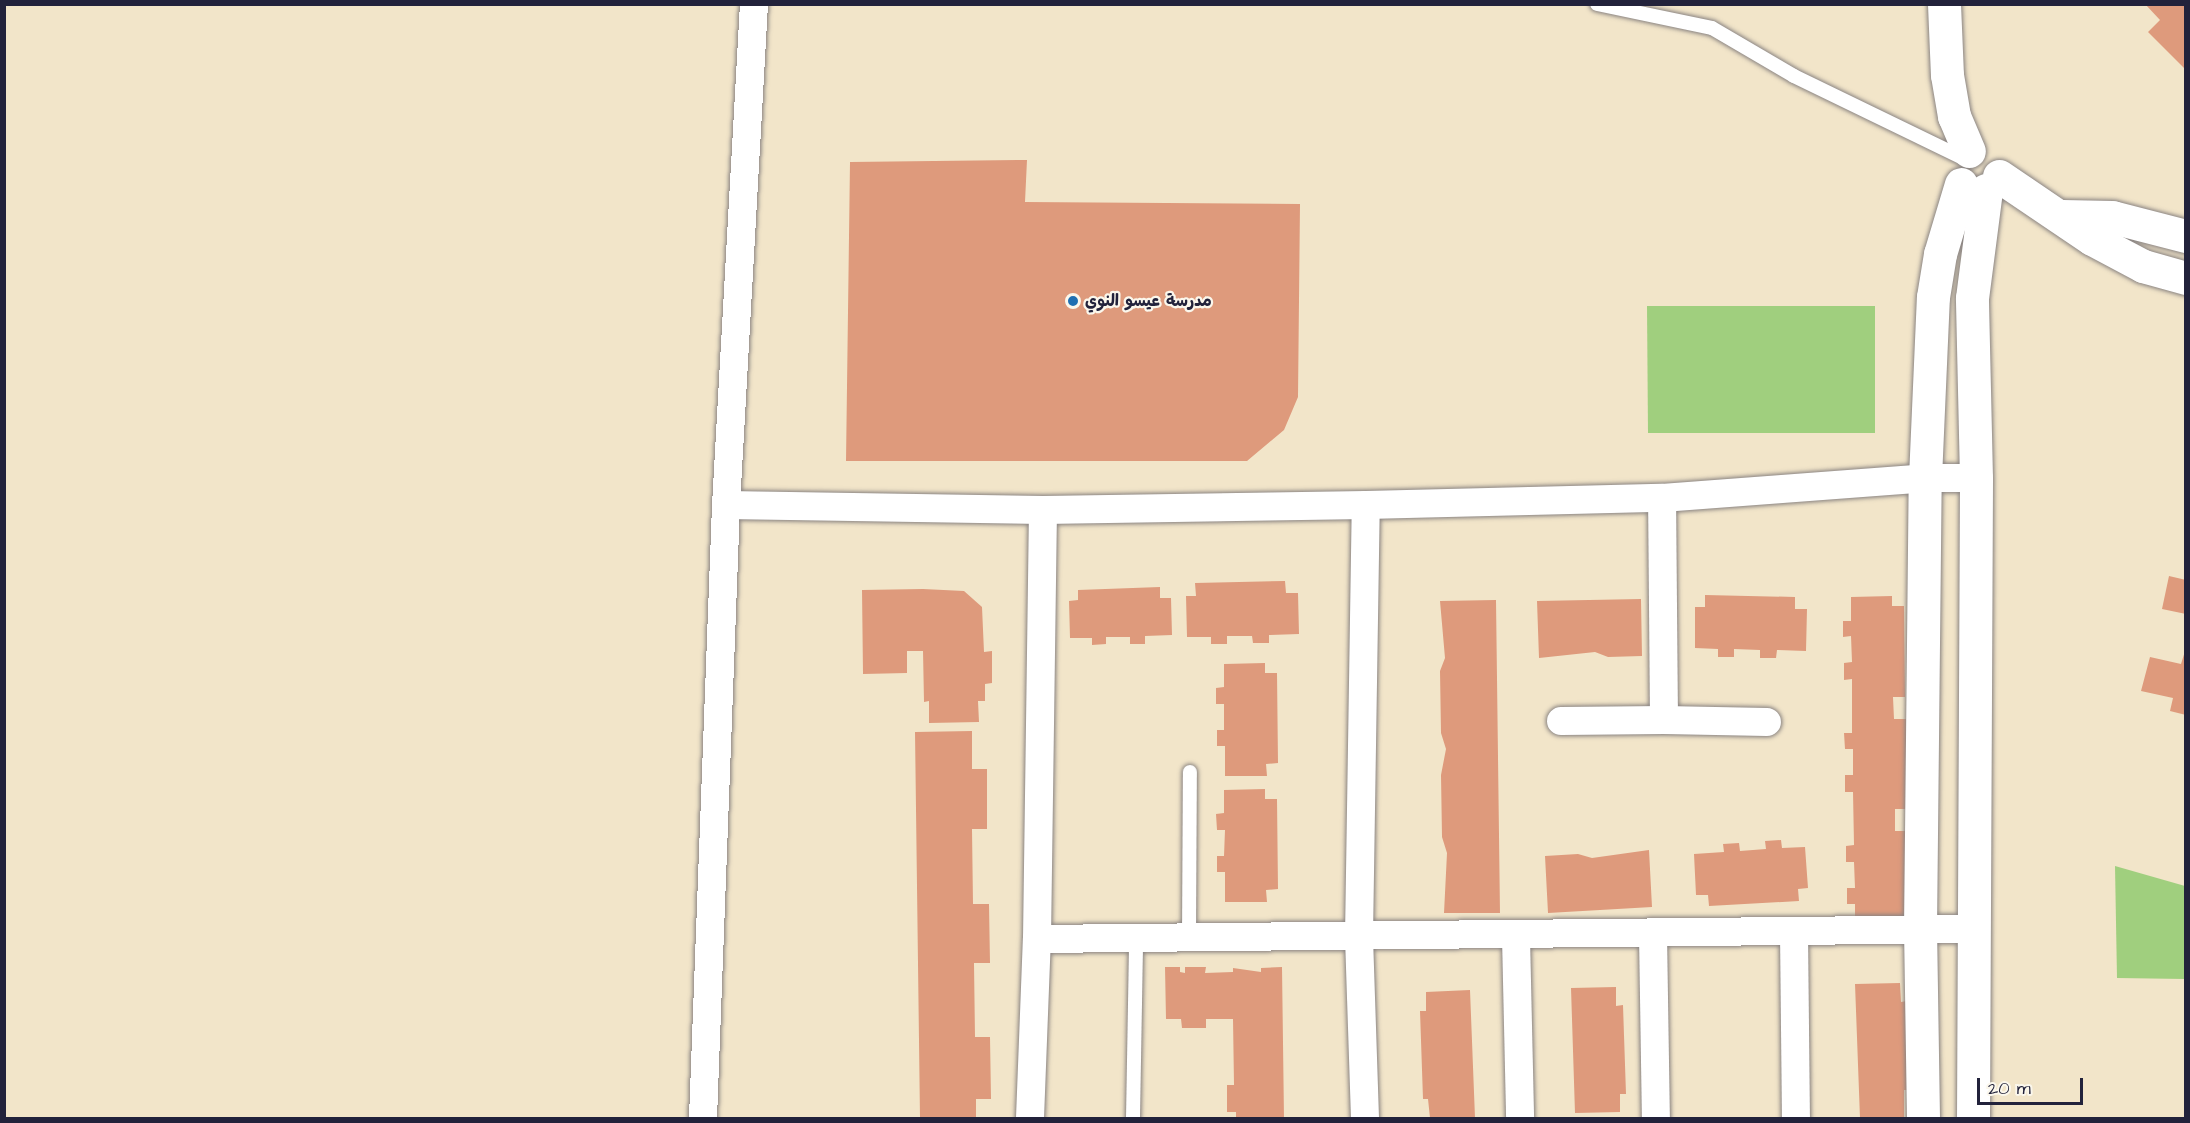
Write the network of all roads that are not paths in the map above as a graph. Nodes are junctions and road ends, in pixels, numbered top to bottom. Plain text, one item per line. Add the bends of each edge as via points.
1 (754, 4) edge
2 (1597, 4) edge
3 (1944, 4) edge
4 (1975, 172) junction
5 (2062, 216) junction
6 (2186, 236) edge
7 (2186, 278) edge
8 (1925, 478) junction
9 (1976, 478) junction
10 (1662, 498) junction
11 (726, 505) junction
12 (1366, 506) junction
13 (1043, 510) junction
14 (1664, 720) junction
15 (1561, 721) dead end
16 (1767, 722) dead end
17 (1190, 772) dead end
18 (1971, 929) junction
19 (1920, 930) junction
20 (1794, 932) junction
21 (1653, 934) junction
22 (1516, 936) junction
23 (1359, 937) junction
24 (1037, 939) junction
25 (1136, 939) junction
26 (1189, 939) junction
27 (703, 1119) edge
28 (1030, 1119) edge
29 (1133, 1119) edge
30 (1365, 1119) edge
31 (1520, 1119) edge
32 (1656, 1119) edge
33 (1796, 1119) edge
34 (1923, 1119) edge
35 (1973, 1119) edge

1 - 11 street
2 - 4 lane via 1712,28
3 - 4 street via 1947,75 1954,116
4 - 5 street
4 - 8 street via 1940,254 1933,297
4 - 9 street via 1972,298
5 - 6 street via 2112,217
5 - 7 street via 2092,239 2143,266
8 - 9 street
8 - 10 street
8 - 19 street
9 - 18 street
10 - 12 street
10 - 14 street
11 - 13 street
11 - 27 street
12 - 13 street
12 - 23 street
13 - 24 street
14 - 15 street
14 - 16 street
17 - 26 lane
18 - 19 street
18 - 35 street
19 - 20 street
19 - 34 street
20 - 21 street
20 - 33 street
21 - 22 street
21 - 32 street
22 - 23 street
22 - 31 street
23 - 26 street
23 - 30 street
24 - 25 street
24 - 28 street
25 - 26 street
25 - 29 lane

